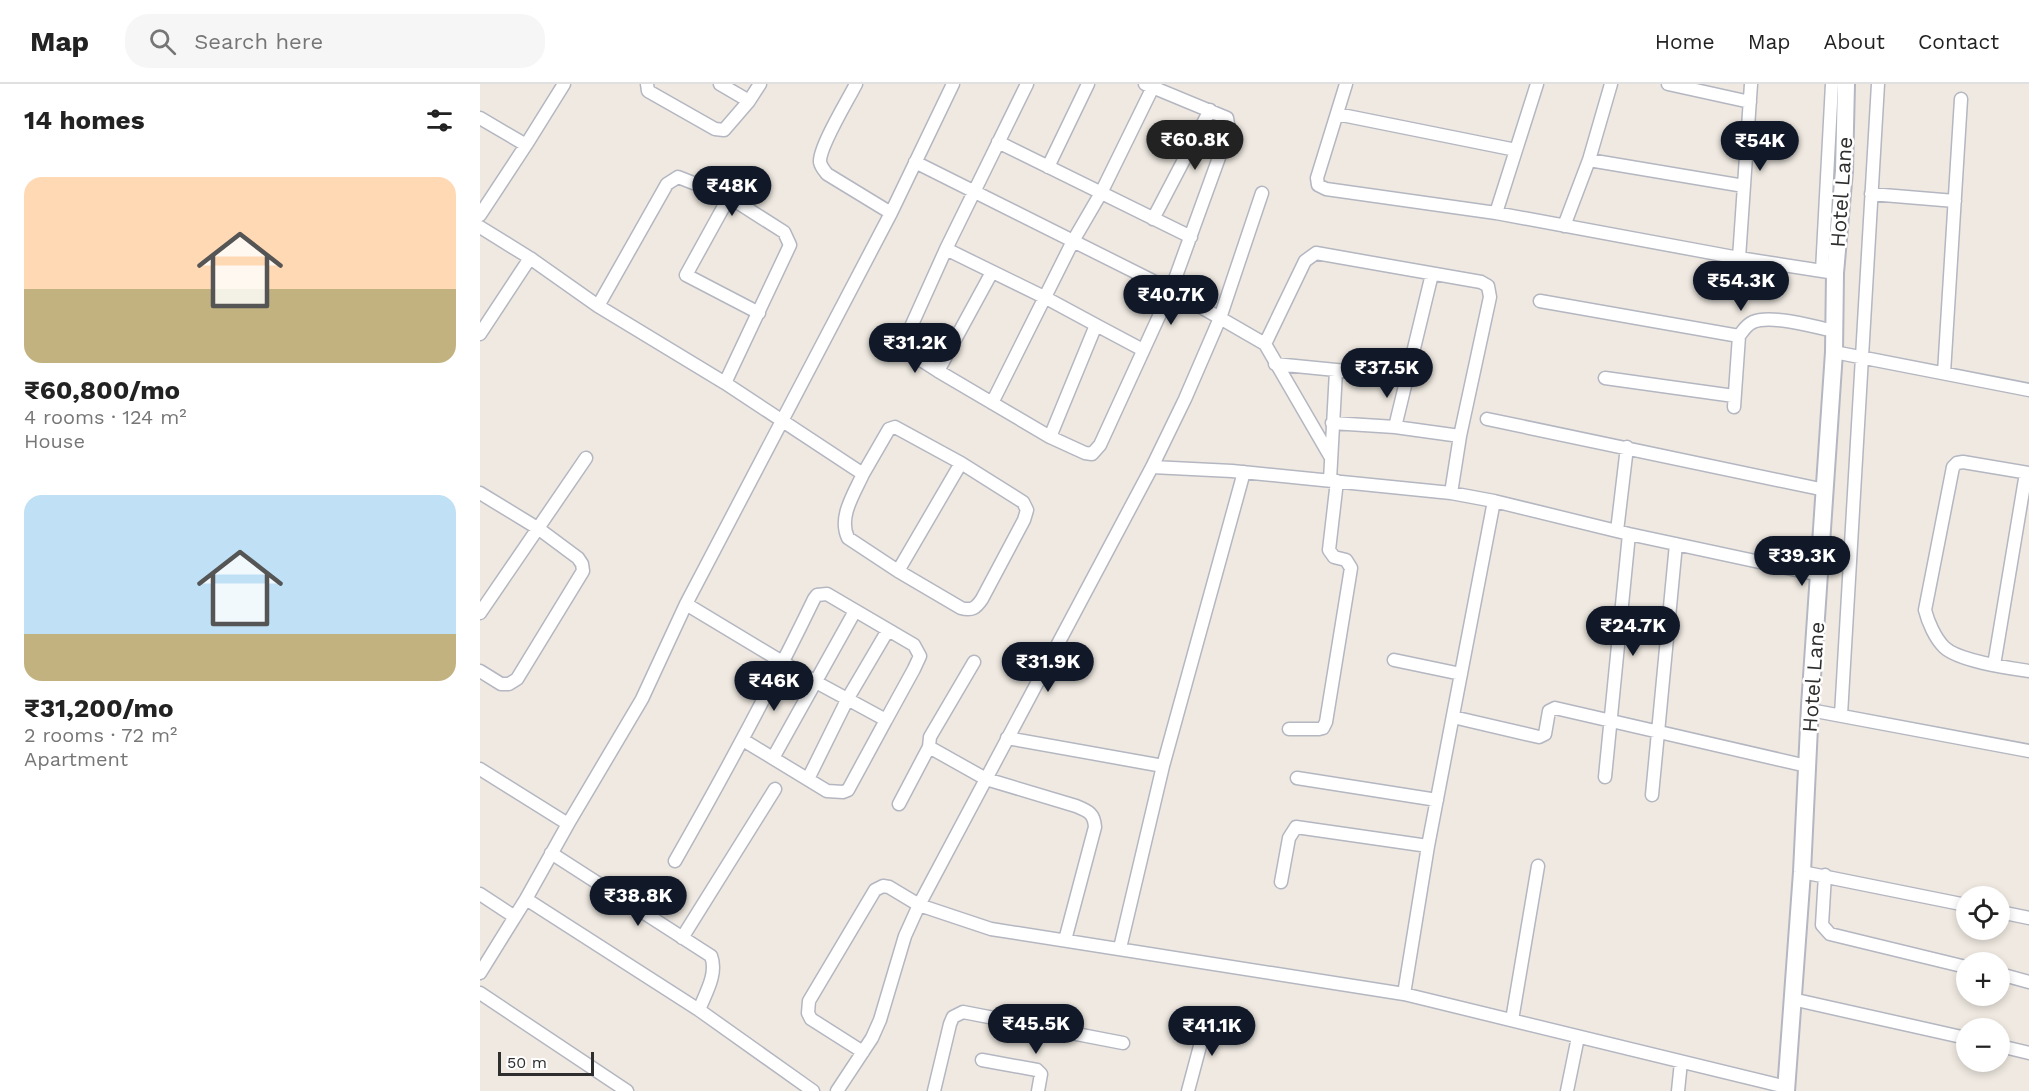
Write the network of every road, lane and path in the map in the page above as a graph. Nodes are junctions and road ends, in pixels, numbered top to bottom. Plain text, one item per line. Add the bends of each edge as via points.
1 (564, 84) edge
2 (647, 84) edge
3 (720, 84) edge
4 (760, 84) edge
5 (855, 84) edge
6 (953, 84) edge
7 (1027, 84) edge
8 (1088, 84) edge
9 (1346, 84) edge
10 (1537, 84) edge
11 (1611, 84) edge
12 (1668, 84) edge
13 (1751, 84) edge
14 (1832, 84) edge
15 (1846, 84) edge
16 (1878, 84) edge
17 (1149, 86) edge
18 (1961, 99) dead end
19 (749, 101) junction
20 (1750, 102) junction
21 (1210, 110) junction
22 (1337, 114) junction
23 (480, 118) edge
24 (998, 142) junction
25 (526, 145) junction
26 (1516, 150) junction
27 (1589, 160) junction
28 (915, 162) junction
29 (1048, 167) junction
30 (1744, 186) junction
31 (974, 191) junction
32 (1101, 193) junction
33 (1262, 193) dead end
34 (1871, 194) junction
35 (729, 197) junction
36 (1955, 201) junction
37 (891, 213) junction
38 (1496, 213) junction
39 (480, 215) edge
40 (1153, 219) junction
41 (1564, 226) junction
42 (480, 227) edge
43 (1191, 237) junction
44 (1073, 241) junction
45 (946, 249) junction
46 (530, 258) junction
47 (1738, 258) junction
48 (992, 272) junction
49 (1828, 272) junction
50 (1432, 274) junction
51 (1171, 290) junction
52 (1046, 298) junction
53 (1540, 301) dead end
54 (598, 306) junction
55 (759, 313) junction
56 (1220, 318) junction
57 (1096, 325) junction
58 (1834, 331) junction
59 (480, 334) edge
60 (1739, 336) junction
61 (1265, 344) junction
62 (1143, 350) junction
63 (1839, 353) junction
64 (1860, 357) junction
65 (1275, 364) junction
66 (1336, 370) junction
67 (938, 371) junction
68 (1944, 373) junction
69 (1407, 377) junction
70 (1605, 378) dead end
71 (725, 383) junction
72 (2029, 389) edge
73 (992, 403) junction
74 (1487, 419) dead end
75 (783, 422) junction
76 (1332, 423) junction
77 (1395, 427) junction
78 (1460, 435) junction
79 (1050, 436) junction
80 (1627, 447) junction
81 (1330, 456) junction
82 (586, 458) dead end
83 (961, 463) junction
84 (1152, 467) junction
85 (1244, 472) junction
86 (2028, 473) edge
87 (863, 474) junction
88 (1333, 481) junction
89 (1825, 489) junction
90 (480, 493) edge
91 (1451, 494) junction
92 (1494, 501) junction
93 (539, 529) junction
94 (1623, 532) junction
95 (1676, 544) junction
96 (898, 571) junction
97 (1820, 575) junction
98 (686, 604) junction
99 (855, 611) junction
100 (480, 613) edge
101 (888, 630) junction
102 (1394, 660) dead end
103 (974, 662) dead end
104 (783, 663) junction
105 (1994, 665) junction
106 (480, 671) edge
107 (2029, 671) edge
108 (1461, 674) junction
109 (814, 681) junction
110 (849, 698) junction
111 (1825, 713) junction
112 (1453, 717) junction
113 (886, 720) junction
114 (1612, 721) junction
115 (1289, 729) dead end
116 (1658, 731) junction
117 (1007, 738) junction
118 (743, 740) junction
119 (929, 747) junction
120 (2029, 751) edge
121 (773, 758) junction
122 (1163, 766) junction
123 (1808, 766) junction
124 (480, 769) edge
125 (1605, 777) dead end
126 (986, 778) junction
127 (1297, 778) dead end
128 (808, 779) junction
129 (775, 789) dead end
130 (1652, 795) dead end
131 (1437, 800) junction
132 (899, 804) dead end
133 (568, 824) junction
134 (1428, 846) junction
135 (551, 854) junction
136 (675, 861) dead end
137 (1538, 866) dead end
138 (1814, 873) junction
139 (1281, 882) dead end
140 (480, 894) edge
141 (526, 899) junction
142 (1956, 903) edge
143 (919, 906) junction
144 (2010, 914) edge
145 (515, 917) junction
146 (2029, 918) edge
147 (682, 938) junction
148 (1065, 940) junction
149 (1120, 948) junction
150 (1956, 965) edge
151 (480, 973) edge
152 (2010, 977) edge
153 (2029, 982) edge
154 (480, 993) edge
155 (1404, 994) junction
156 (1804, 1001) junction
157 (699, 1011) junction
158 (1208, 1016) dead end
159 (1512, 1020) junction
160 (1956, 1036) edge
161 (1578, 1037) junction
162 (1123, 1043) dead end
163 (2010, 1048) edge
164 (863, 1053) junction
165 (2029, 1053) edge
166 (982, 1060) dead end
167 (1681, 1062) junction
168 (1786, 1089) edge
169 (627, 1091) edge
170 (813, 1091) edge
171 (837, 1091) edge
172 (934, 1091) edge
173 (1038, 1091) edge
174 (1188, 1091) edge
175 (1568, 1091) edge
176 (1678, 1091) edge

1 - 25 street
2 - 19 street via 654,95 715,129 724,130
3 - 19 street
4 - 19 street
5 - 37 street via 820,160 827,174
6 - 28 street
7 - 24 street
8 - 29 street
9 - 22 street
10 - 26 street
11 - 27 street
12 - 20 street
13 - 20 street
14 - 49 street
15 - 49 street, Hotel Lane via 1844,171
16 - 34 street
17 - 21 street
17 - 32 street
18 - 36 street
20 - 30 street
21 - 40 street
21 - 43 street via 1227,118 1229,130
22 - 26 street
22 - 38 street via 1318,185
23 - 25 street
24 - 29 street
24 - 31 street
25 - 39 street
26 - 38 street
27 - 30 street
27 - 41 street
28 - 31 street
28 - 37 street
29 - 32 street
30 - 47 street
31 - 44 street
31 - 45 street
32 - 40 street
32 - 44 street
33 - 56 street
34 - 36 street
34 - 64 street
35 - 54 street via 678,177 667,184
35 - 55 street via 784,232 790,245
35 - 55 street via 686,275
36 - 68 street
37 - 75 street
38 - 41 street
40 - 43 street
41 - 47 street
42 - 46 street
43 - 51 street
44 - 51 street
44 - 52 street
45 - 48 street
45 - 67 street via 905,340 913,355
46 - 54 street
46 - 59 street
47 - 49 street
48 - 52 street
48 - 67 street
49 - 58 street, Hotel Lane
50 - 61 street via 1316,253 1305,261
50 - 69 street
50 - 78 street via 1482,282 1488,286 1490,297
51 - 56 street
51 - 62 street
52 - 57 street
52 - 73 street
53 - 60 street
54 - 71 street
55 - 71 street
56 - 61 street
56 - 84 street
57 - 62 street
57 - 79 street
58 - 60 street via 1766,319 1753,322
58 - 63 street, Hotel Lane
60 - 70 street via 1734,402
61 - 65 street
62 - 79 street via 1097,450 1085,453
63 - 64 street
63 - 89 street, Hotel Lane
64 - 68 street
64 - 111 street
65 - 66 street
65 - 81 street
66 - 69 street
66 - 76 street
67 - 73 street
68 - 72 street
69 - 77 street
71 - 75 street
73 - 79 street
74 - 80 street
75 - 87 street
75 - 98 street
76 - 77 street
76 - 81 street
77 - 78 street
78 - 91 street
80 - 89 street
80 - 94 street
81 - 88 street
82 - 93 street
83 - 87 street via 895,427 889,429
83 - 96 street
83 - 96 street via 1023,502 1027,510 982,599 975,608 961,608
84 - 85 street
84 - 117 street
85 - 88 street
85 - 122 street
86 - 105 street
86 - 105 street via 1964,462 1953,467 1925,610 1943,646
87 - 96 street via 846,512 844,530 848,538
88 - 91 street
88 - 115 street via 1329,550 1334,557 1346,560 1350,568 1326,722 1320,729
89 - 97 street, Hotel Lane
90 - 93 street
91 - 92 street
92 - 94 street
92 - 108 street
93 - 100 street
93 - 106 street via 578,558 582,564 581,578 517,679 501,684
94 - 95 street
94 - 114 street
95 - 97 street
95 - 116 street
97 - 111 street, Hotel Lane
98 - 104 street
98 - 133 street via 642,699
99 - 101 street
99 - 104 street via 827,594 817,595
99 - 109 street
101 - 110 street
101 - 113 street via 915,645 920,656
102 - 108 street
103 - 119 street via 930,737
104 - 109 street
104 - 118 street
105 - 107 street
108 - 112 street
109 - 110 street
109 - 121 street
110 - 113 street
110 - 128 street
111 - 120 street
111 - 123 street, Hotel Lane
112 - 114 street via 1539,737 1545,734 1549,711 1555,708
112 - 131 street
113 - 128 street via 848,790 826,791
114 - 116 street
114 - 125 street
116 - 123 street
116 - 130 street
117 - 122 street
117 - 126 street
118 - 121 street
118 - 136 street
119 - 126 street
119 - 132 street
121 - 128 street
122 - 149 street
123 - 138 street, Hotel Lane
124 - 133 street
126 - 143 street
126 - 148 street via 1076,806 1090,812 1094,819
127 - 131 street
129 - 147 street
131 - 134 street
133 - 135 street
134 - 139 street via 1296,827 1289,838
134 - 155 street
135 - 141 street
135 - 147 street
137 - 159 street
138 - 142 street
138 - 150 street via 1822,925 1830,934
138 - 156 street, Hotel Lane
140 - 145 street
141 - 145 street
141 - 157 street
143 - 148 street via 991,929
143 - 164 street via 905,936 880,1020
143 - 164 street via 889,887 879,886 809,1001 811,1019
144 - 146 street
145 - 151 street
147 - 157 street via 711,956 714,963
148 - 149 street
149 - 155 street
152 - 153 street
154 - 169 street
155 - 159 street
156 - 160 street
156 - 168 street, Hotel Lane
157 - 170 street
158 - 174 street
159 - 161 street
161 - 167 street
161 - 175 street
162 - 172 street via 963,1012 952,1017
163 - 165 street
164 - 171 street
166 - 173 street via 1037,1071 1041,1074
167 - 168 street
167 - 176 street

